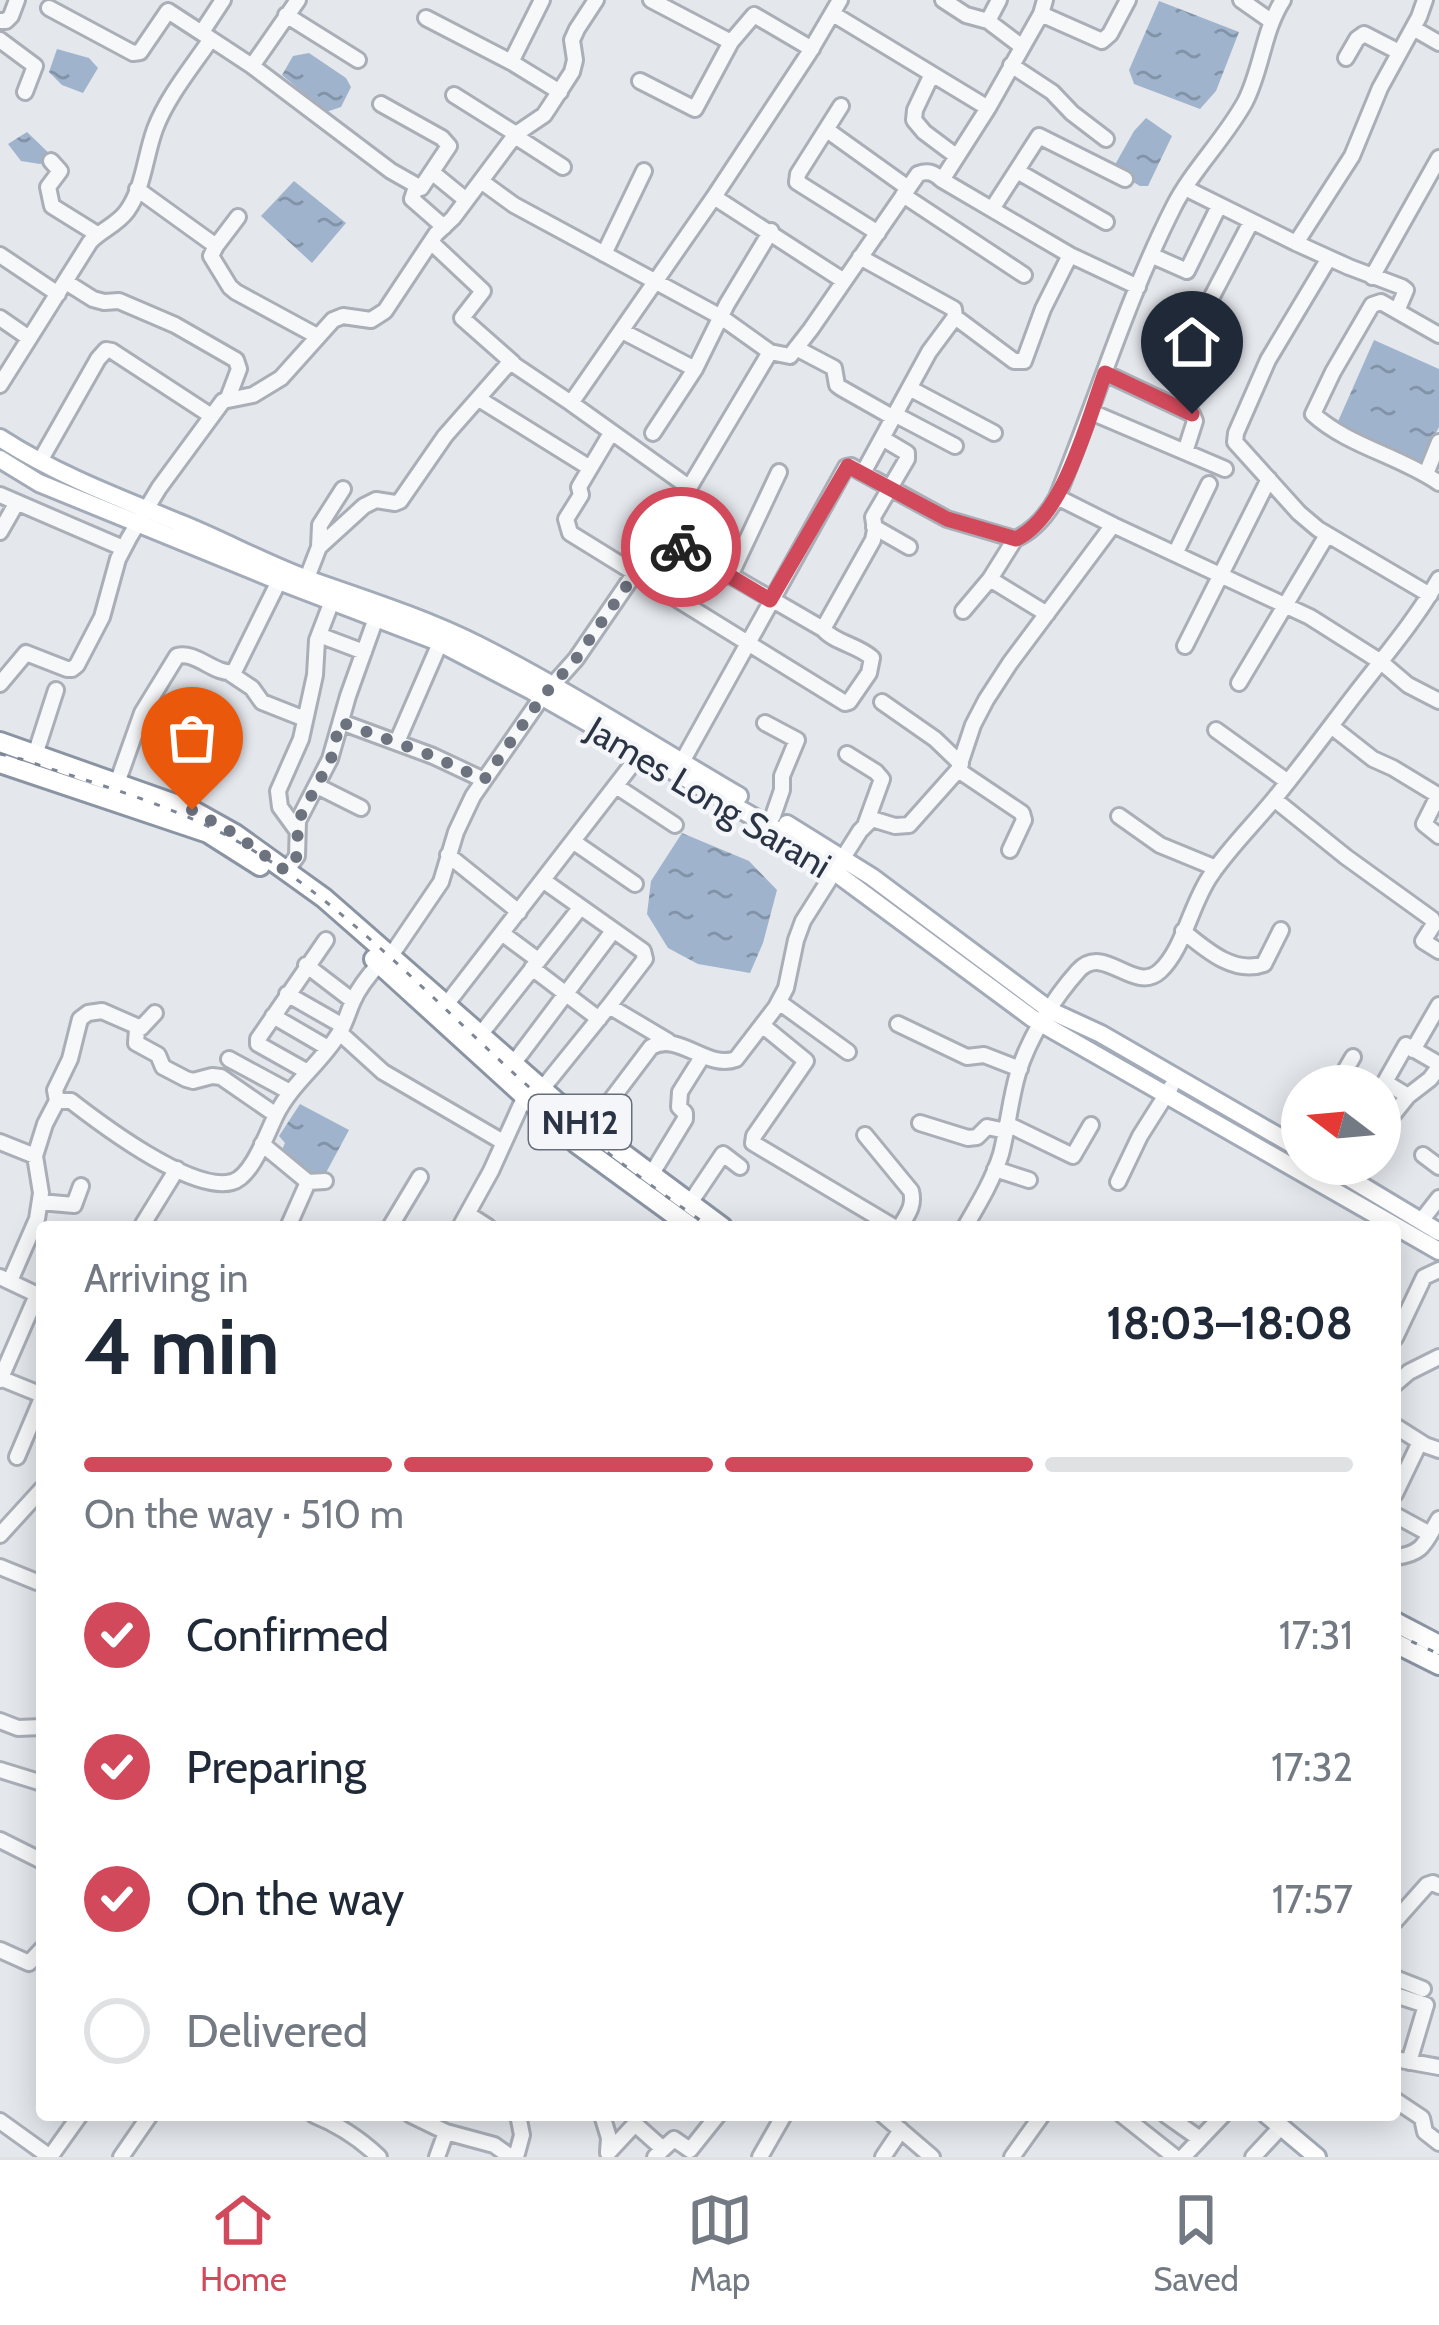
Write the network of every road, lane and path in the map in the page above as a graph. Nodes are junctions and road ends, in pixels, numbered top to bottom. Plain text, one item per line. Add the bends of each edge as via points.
1 (17, 0) edge
2 (223, 0) edge
3 (542, 0) edge
4 (596, 0) edge
5 (651, 0) edge
6 (943, 0) edge
7 (999, 0) edge
8 (1241, 0) edge
9 (1283, 0) edge
10 (1425, 0) edge
11 (1126, 1) edge
12 (293, 4) edge
13 (168, 5) edge
14 (837, 7) edge
15 (1043, 7) edge
16 (49, 8) dead end
17 (426, 18) dead end
18 (3, 21) edge
19 (988, 21) junction
20 (1270, 21) junction
21 (1413, 28) junction
22 (207, 36) junction
23 (0, 39) edge
24 (731, 41) junction
25 (1439, 43) edge
26 (1021, 46) junction
27 (812, 49) junction
28 (1399, 52) junction
29 (1346, 58) dead end
30 (358, 60) dead end
31 (511, 62) junction
32 (1011, 65) junction
33 (252, 67) junction
34 (932, 74) junction
35 (640, 81) dead end
36 (25, 92) dead end
37 (560, 92) junction
38 (454, 94) dead end
39 (382, 104) dead end
40 (841, 106) dead end
41 (988, 109) junction
42 (827, 130) junction
43 (516, 135) junction
44 (1106, 140) dead end
45 (956, 156) junction
46 (1439, 158) edge
47 (51, 161) dead end
48 (563, 167) dead end
49 (644, 170) dead end
50 (1017, 171) junction
51 (433, 173) junction
52 (1125, 178) dead end
53 (942, 180) junction
54 (481, 181) junction
55 (416, 187) junction
56 (1185, 188) junction
57 (137, 189) junction
58 (905, 191) junction
59 (714, 197) junction
60 (466, 200) junction
61 (1220, 206) junction
62 (992, 209) junction
63 (238, 217) dead end
64 (1106, 222) dead end
65 (1251, 222) junction
66 (444, 227) junction
67 (771, 231) junction
68 (878, 233) junction
69 (97, 234) junction
70 (431, 242) junction
71 (1297, 243) junction
72 (216, 246) junction
73 (604, 254) junction
74 (0, 255) edge
75 (1070, 255) junction
76 (1153, 256) junction
77 (860, 257) junction
78 (1329, 258) junction
79 (1024, 275) dead end
80 (1372, 277) junction
81 (654, 280) junction
82 (844, 280) junction
83 (1138, 287) junction
84 (62, 288) junction
85 (1208, 304) dead end
86 (1397, 311) junction
87 (721, 317) junction
88 (955, 317) junction
89 (0, 319) edge
90 (622, 331) junction
91 (1439, 335) edge
92 (317, 336) junction
93 (29, 338) junction
94 (796, 348) junction
95 (770, 352) junction
96 (513, 363) junction
97 (695, 369) junction
98 (1105, 373) junction
99 (0, 385) edge
100 (911, 389) junction
101 (228, 398) junction
102 (479, 399) junction
103 (571, 403) junction
104 (1091, 412) junction
105 (210, 416) junction
106 (895, 416) junction
107 (653, 433) dead end
108 (611, 434) junction
109 (994, 434) dead end
110 (0, 438) edge
111 (882, 439) junction
112 (1439, 442) edge
113 (955, 446) dead end
114 (1185, 452) junction
115 (0, 459) edge
116 (40, 461) junction
117 (590, 469) junction
118 (1225, 469) dead end
119 (778, 472) dead end
120 (862, 473) junction
121 (1432, 478) edge
122 (1269, 479) junction
123 (1210, 484) dead end
124 (343, 489) dead end
125 (890, 489) junction
126 (686, 494) junction
127 (0, 495) edge
128 (1057, 497) junction
129 (16, 503) junction
130 (143, 517) junction
131 (1113, 525) junction
132 (874, 527) junction
133 (0, 532) edge
134 (662, 535) junction
135 (1327, 535) junction
136 (1016, 539) junction
137 (319, 547) junction
138 (909, 547) dead end
139 (123, 548) junction
140 (1176, 552) junction
141 (635, 572) junction
142 (1220, 574) junction
143 (730, 576) junction
144 (307, 578) junction
145 (990, 579) junction
146 (1439, 579) edge
147 (280, 581) junction
148 (1430, 595) junction
149 (770, 600) junction
150 (332, 601) junction
151 (1286, 604) junction
152 (963, 611) dead end
153 (378, 614) junction
154 (1047, 614) junction
155 (823, 629) junction
156 (320, 635) junction
157 (440, 643) junction
158 (746, 644) junction
159 (1185, 646) dead end
160 (364, 652) junction
161 (1381, 662) junction
162 (231, 674) junction
163 (1239, 683) dead end
164 (0, 684) edge
165 (56, 690) dead end
166 (548, 691) junction
167 (1439, 700) edge
168 (882, 702) dead end
169 (305, 719) junction
170 (340, 722) junction
171 (765, 723) dead end
172 (1331, 726) junction
173 (1216, 730) dead end
174 (0, 742) edge
175 (398, 742) junction
176 (645, 748) junction
177 (847, 754) dead end
178 (35, 755) junction
179 (682, 762) junction
180 (0, 763) edge
181 (959, 767) junction
182 (484, 780) junction
183 (1288, 782) junction
184 (316, 786) junction
185 (616, 786) junction
186 (114, 792) junction
187 (1438, 796) edge
188 (1274, 799) junction
189 (362, 808) dead end
190 (773, 816) junction
191 (1119, 816) dead end
192 (866, 823) junction
193 (675, 826) dead end
194 (296, 829) junction
195 (1439, 836) edge
196 (574, 842) junction
197 (1010, 850) dead end
198 (448, 855) junction
199 (839, 866) junction
200 (1216, 868) junction
201 (286, 871) junction
202 (544, 881) junction
203 (635, 884) dead end
204 (580, 908) junction
205 (519, 912) junction
206 (613, 931) junction
207 (1183, 931) junction
208 (1281, 931) dead end
209 (503, 934) junction
210 (326, 940) dead end
211 (1439, 951) edge
212 (384, 960) junction
213 (535, 964) junction
214 (306, 965) junction
215 (566, 993) junction
216 (286, 994) junction
217 (353, 1000) junction
218 (779, 1002) junction
219 (1439, 1005) edge
220 (442, 1011) junction
221 (604, 1012) junction
222 (155, 1013) dead end
223 (273, 1016) junction
224 (1046, 1017) junction
225 (898, 1024) dead end
226 (762, 1025) junction
227 (137, 1029) junction
228 (342, 1029) junction
229 (480, 1035) junction
230 (669, 1042) junction
231 (328, 1048) junction
232 (1413, 1050) junction
233 (848, 1052) dead end
234 (702, 1057) junction
235 (1353, 1057) dead end
236 (229, 1059) dead end
237 (513, 1064) junction
238 (1348, 1065) edge
239 (1439, 1065) edge
240 (1020, 1069) junction
241 (306, 1071) junction
242 (1176, 1078) junction
243 (290, 1092) junction
244 (533, 1093) junction
245 (1166, 1095) junction
246 (1408, 1096) junction
247 (57, 1101) junction
248 (1401, 1105) edge
249 (276, 1115) junction
250 (565, 1121) junction
251 (920, 1123) dead end
252 (1091, 1125) dead end
253 (1006, 1128) junction
254 (589, 1129) junction
255 (865, 1135) dead end
256 (1281, 1138) edge
257 (0, 1142) edge
258 (503, 1142) junction
259 (262, 1144) junction
260 (1423, 1155) dead end
261 (35, 1156) junction
262 (740, 1166) dead end
263 (1439, 1167) edge
264 (995, 1168) junction
265 (177, 1169) junction
266 (651, 1174) junction
267 (420, 1177) dead end
268 (1029, 1180) dead end
269 (326, 1181) dead end
270 (308, 1182) junction
271 (1118, 1182) dead end
272 (1361, 1185) edge
273 (81, 1186) dead end
274 (1439, 1198) edge
275 (40, 1202) junction
276 (690, 1203) junction
277 (38, 1221) edge
278 (145, 1221) edge
279 (291, 1221) edge
280 (394, 1221) edge
281 (464, 1221) edge
282 (684, 1221) edge
283 (714, 1221) edge
284 (887, 1221) edge
285 (901, 1221) edge
286 (968, 1221) edge
287 (1386, 1221) edge
288 (1421, 1221) junction
289 (1401, 1229) edge
290 (1439, 1232) edge
291 (35, 1245) edge
292 (1439, 1251) edge
293 (1439, 1270) edge
294 (5, 1279) edge
295 (36, 1294) edge
296 (36, 1302) edge
297 (1401, 1320) edge
298 (1439, 1357) edge
299 (0, 1379) edge
300 (1401, 1379) edge
301 (36, 1394) edge
302 (36, 1411) edge
303 (1401, 1430) edge
304 (1420, 1442) junction
305 (1439, 1450) edge
306 (17, 1457) dead end
307 (1401, 1482) edge
308 (36, 1495) edge
309 (0, 1508) edge
310 (16, 1516) junction
311 (1401, 1519) edge
312 (1439, 1519) edge
313 (0, 1535) edge
314 (1432, 1540) edge
315 (1401, 1556) edge
316 (0, 1567) edge
317 (36, 1582) edge
318 (1401, 1625) edge
319 (1439, 1645) edge
320 (1401, 1646) edge
321 (1439, 1665) edge
322 (0, 1720) edge
323 (36, 1727) edge
324 (0, 1770) edge
325 (36, 1781) edge
326 (0, 1840) edge
327 (36, 1858) edge
328 (1439, 1886) edge
329 (1401, 1914) edge
330 (0, 1950) edge
331 (36, 1955) edge
332 (1401, 1980) edge
333 (1423, 1989) dead end
334 (1401, 1997) edge
335 (1402, 2060) edge
336 (1439, 2068) edge
337 (1401, 2104) edge
338 (0, 2121) edge
339 (76, 2121) edge
340 (146, 2121) edge
341 (329, 2121) edge
342 (423, 2121) edge
343 (519, 2121) edge
344 (604, 2121) edge
345 (713, 2121) edge
346 (781, 2121) edge
347 (890, 2121) edge
348 (1038, 2121) edge
349 (1133, 2121) edge
350 (1174, 2121) edge
351 (1217, 2121) edge
352 (1274, 2122) edge
353 (901, 2130) junction
354 (446, 2132) junction
355 (1200, 2139) junction
356 (1439, 2143) edge
357 (659, 2153) edge
358 (890, 2154) edge
359 (607, 2155) edge
360 (50, 2157) edge
361 (121, 2157) edge
362 (379, 2157) edge
363 (437, 2157) edge
364 (513, 2157) edge
365 (760, 2157) edge
366 (932, 2157) edge
367 (1012, 2157) edge
368 (1179, 2157) edge
369 (1253, 2157) edge
370 (1317, 2157) edge

1 - 18 street
2 - 22 street
3 - 31 street
4 - 37 street via 572,40 575,60
5 - 24 street
6 - 19 street
7 - 19 street
8 - 20 street
9 - 20 street
10 - 21 street
11 - 15 street via 1102,41
12 - 30 street
12 - 33 street
13 - 16 street via 137,54
13 - 22 street
14 - 27 street
14 - 34 street
15 - 26 street
17 - 31 street
18 - 23 street
19 - 26 street
20 - 56 street via 1245,102
21 - 25 street
21 - 28 street
22 - 33 street
22 - 57 street via 157,123
23 - 36 street via 34,66
24 - 27 street via 754,15
24 - 35 street via 695,109
26 - 32 street
27 - 59 street
28 - 29 street via 1364,34
28 - 71 street via 1352,156
31 - 37 street
32 - 41 street
32 - 44 street
33 - 55 street
34 - 41 street
34 - 45 street via 914,120
37 - 43 street
38 - 43 street
39 - 51 street via 447,142
40 - 42 street
41 - 45 street
42 - 58 street
42 - 68 street via 797,182
43 - 48 street
43 - 54 street
45 - 53 street
46 - 80 street
47 - 69 street via 60,171 48,187 52,206
49 - 73 street
50 - 52 street via 1039,136
50 - 62 street
50 - 64 street
51 - 55 street
51 - 60 street
53 - 58 street via 925,171
53 - 62 street
54 - 60 street
54 - 73 street
55 - 66 street via 412,199
56 - 61 street
56 - 76 street
57 - 69 street via 116,224
57 - 72 street
58 - 68 street
58 - 79 street
59 - 67 street
59 - 81 street
60 - 66 street
61 - 65 street
61 - 76 street via 1187,271
62 - 75 street
63 - 72 street
65 - 71 street
65 - 85 street
66 - 70 street
67 - 82 street
67 - 87 street
68 - 77 street
69 - 84 street
70 - 92 street via 385,311 370,320 343,316
70 - 96 street via 483,291 462,318
71 - 78 street
72 - 92 street via 212,260 230,287
73 - 81 street
74 - 84 street
75 - 83 street
75 - 88 street via 1024,361
76 - 83 street
77 - 82 street
77 - 88 street via 954,309
78 - 80 street
78 - 122 street via 1236,433 1235,442
80 - 86 street via 1406,290
81 - 87 street
81 - 90 street
82 - 94 street
83 - 98 street
84 - 93 street
84 - 101 street via 119,301 236,360
86 - 91 street
86 - 121 street via 1372,305 1313,414
87 - 95 street
87 - 97 street
88 - 100 street
89 - 93 street
90 - 97 street
90 - 103 street
92 - 101 street via 267,388
93 - 99 street
94 - 95 street via 790,356
94 - 106 street via 834,368 841,388
95 - 126 street
96 - 102 street
96 - 103 street
97 - 107 street
98 - 104 street
98 - 114 street via 1192,414
100 - 106 street
100 - 109 street
101 - 105 street
102 - 117 street
102 - 137 street via 400,500 370,501
103 - 108 street
104 - 114 street
104 - 128 street
105 - 116 street via 106,350
105 - 130 street
106 - 111 street
106 - 113 street
108 - 117 street
108 - 126 street
110 - 116 main road
111 - 120 street
111 - 125 street via 908,456
112 - 121 street
114 - 118 street
115 - 130 main road, James Long Sarani via 39,483
116 - 130 main road
117 - 141 street via 566,519 570,533
119 - 143 street
120 - 125 street
120 - 149 street via 846,467
122 - 135 street
122 - 142 street
123 - 140 street
124 - 137 street via 320,525
125 - 132 street
125 - 136 street via 947,519
126 - 134 street
127 - 129 street
128 - 131 street
128 - 136 street
129 - 133 street
129 - 139 street
130 - 139 street
130 - 144 main road
130 - 147 main road, James Long Sarani
131 - 140 street
131 - 154 street
132 - 138 street
132 - 155 street
134 - 141 street
134 - 143 street
135 - 148 street
135 - 151 street
136 - 145 street
137 - 144 street
139 - 164 street via 77,665 67,669 26,653
140 - 142 street
141 - 158 street
141 - 166 street
142 - 151 street
142 - 159 street
143 - 149 street
144 - 153 main road
145 - 152 street
145 - 154 street
146 - 148 street
147 - 150 main road, James Long Sarani
147 - 162 street
148 - 161 street
149 - 155 street
149 - 158 street
150 - 153 main road, James Long Sarani
150 - 156 street
151 - 161 street
151 - 163 street
153 - 157 main road, James Long Sarani
153 - 160 street
153 - 166 main road via 478,645
154 - 181 street via 986,700
155 - 158 street via 872,658 849,702
156 - 160 street
156 - 169 street
157 - 166 main road, James Long Sarani
157 - 175 street
158 - 179 street
160 - 170 street
161 - 167 street
161 - 172 street
162 - 169 street via 262,702
162 - 186 street via 177,656 142,713
165 - 178 street
166 - 176 main road, James Long Sarani
166 - 182 street
168 - 181 street
169 - 194 street via 278,791
170 - 175 street
170 - 184 street
171 - 190 street via 797,740
172 - 183 street
172 - 187 street
173 - 183 street
174 - 178 highway, NH12
175 - 182 street
176 - 179 main road
176 - 185 street
176 - 199 main road, James Long Sarani
177 - 192 street via 882,779
178 - 186 highway, NH12
179 - 190 main road
180 - 186 highway, NH12
181 - 192 street via 909,825
181 - 197 street via 1022,813
182 - 198 street
183 - 188 street
184 - 189 street
184 - 194 street
185 - 193 street
185 - 196 street
186 - 201 highway, NH12 via 192,810
186 - 212 highway, NH12 via 266,869
187 - 195 street via 1424,824
188 - 200 street
188 - 211 street via 1432,919 1423,940
190 - 199 main road
191 - 200 street via 1160,845
192 - 199 street
194 - 201 street via 297,856
196 - 202 street
196 - 203 street
198 - 205 street
198 - 212 street via 436,891
199 - 218 street via 803,921
199 - 224 main road, James Long Sarani
200 - 207 street
201 - 212 highway, NH12
202 - 204 street
202 - 205 street
204 - 206 street
204 - 213 street
205 - 209 street
206 - 215 street
206 - 221 street via 646,959
207 - 208 street via 1216,956 1253,968 1264,964
207 - 224 street via 1153,976 1095,960 1079,970
209 - 213 street
209 - 220 street
210 - 214 street
212 - 217 street
212 - 220 highway, NH12
213 - 215 street
213 - 229 street
214 - 216 street
214 - 217 street
215 - 221 street
215 - 237 street
216 - 223 street
216 - 228 street
217 - 228 street
218 - 226 street
218 - 233 street
219 - 232 street
220 - 229 highway, NH12
220 - 244 highway, NH12
221 - 230 street
221 - 244 street
222 - 227 street
223 - 231 street
223 - 241 street via 258,1044
224 - 240 street
224 - 242 main road via 1101,1034
224 - 245 main road, James Long Sarani
225 - 240 street via 961,1055
226 - 234 street via 736,1059
226 - 284 street via 806,1061 753,1143
227 - 247 street via 102,1011 80,1019
227 - 249 street via 134,1041 166,1069 193,1081 221,1077
228 - 231 street
228 - 258 street via 383,1072
229 - 237 highway, NH12
230 - 234 street
230 - 254 street via 651,1047
231 - 241 street
232 - 239 street
232 - 246 street via 1406,1046 1385,1082
234 - 266 street via 678,1097 685,1120
235 - 238 street
236 - 243 street
237 - 244 highway, NH12
239 - 246 street
240 - 253 street
241 - 243 street
242 - 245 street
242 - 256 main road
243 - 249 street
244 - 250 highway, NH12
244 - 258 street
245 - 271 street
245 - 287 main road, James Long Sarani
246 - 248 street
247 - 261 street
247 - 265 street via 71,1101
249 - 259 street
250 - 254 highway, NH12
250 - 282 highway, NH12
251 - 253 street via 968,1138 987,1126
252 - 253 street via 1073,1156
253 - 264 street
254 - 266 highway, NH12
255 - 285 street via 911,1191
257 - 261 street
258 - 281 street
259 - 265 street via 232,1182
259 - 270 street
260 - 263 street
261 - 275 street
262 - 276 street via 723,1154
264 - 268 street
264 - 286 street
265 - 278 street
266 - 276 highway, NH12
267 - 280 street
269 - 270 street
270 - 279 street
272 - 288 main road
273 - 275 street via 74,1205
274 - 288 street
275 - 277 street
276 - 283 highway, NH12
288 - 290 main road
289 - 292 main road, James Long Sarani
291 - 294 street
293 - 297 street via 1424,1277
294 - 295 street
296 - 299 street
298 - 300 street
299 - 301 street
302 - 306 street
303 - 304 street
304 - 305 street
304 - 307 street
308 - 310 street
309 - 310 street
310 - 313 street
311 - 314 street
312 - 314 street
314 - 315 street
316 - 317 street
318 - 319 highway
320 - 321 highway
322 - 323 street
324 - 325 street
326 - 327 street
328 - 329 street via 1426,1885
330 - 331 street via 29,1963
332 - 333 street
334 - 335 street via 1426,2006
335 - 336 street
337 - 356 street
338 - 360 street
339 - 360 street
340 - 361 street
341 - 362 street
342 - 354 street
343 - 364 street
344 - 359 street
345 - 357 street via 689,2150 674,2139
346 - 365 street
347 - 353 street
348 - 367 street
349 - 368 street
350 - 355 street
351 - 355 street
352 - 369 street
352 - 370 main road
353 - 358 street
353 - 366 street
354 - 363 street
354 - 364 street
355 - 368 street
357 - 359 street via 635,2124

